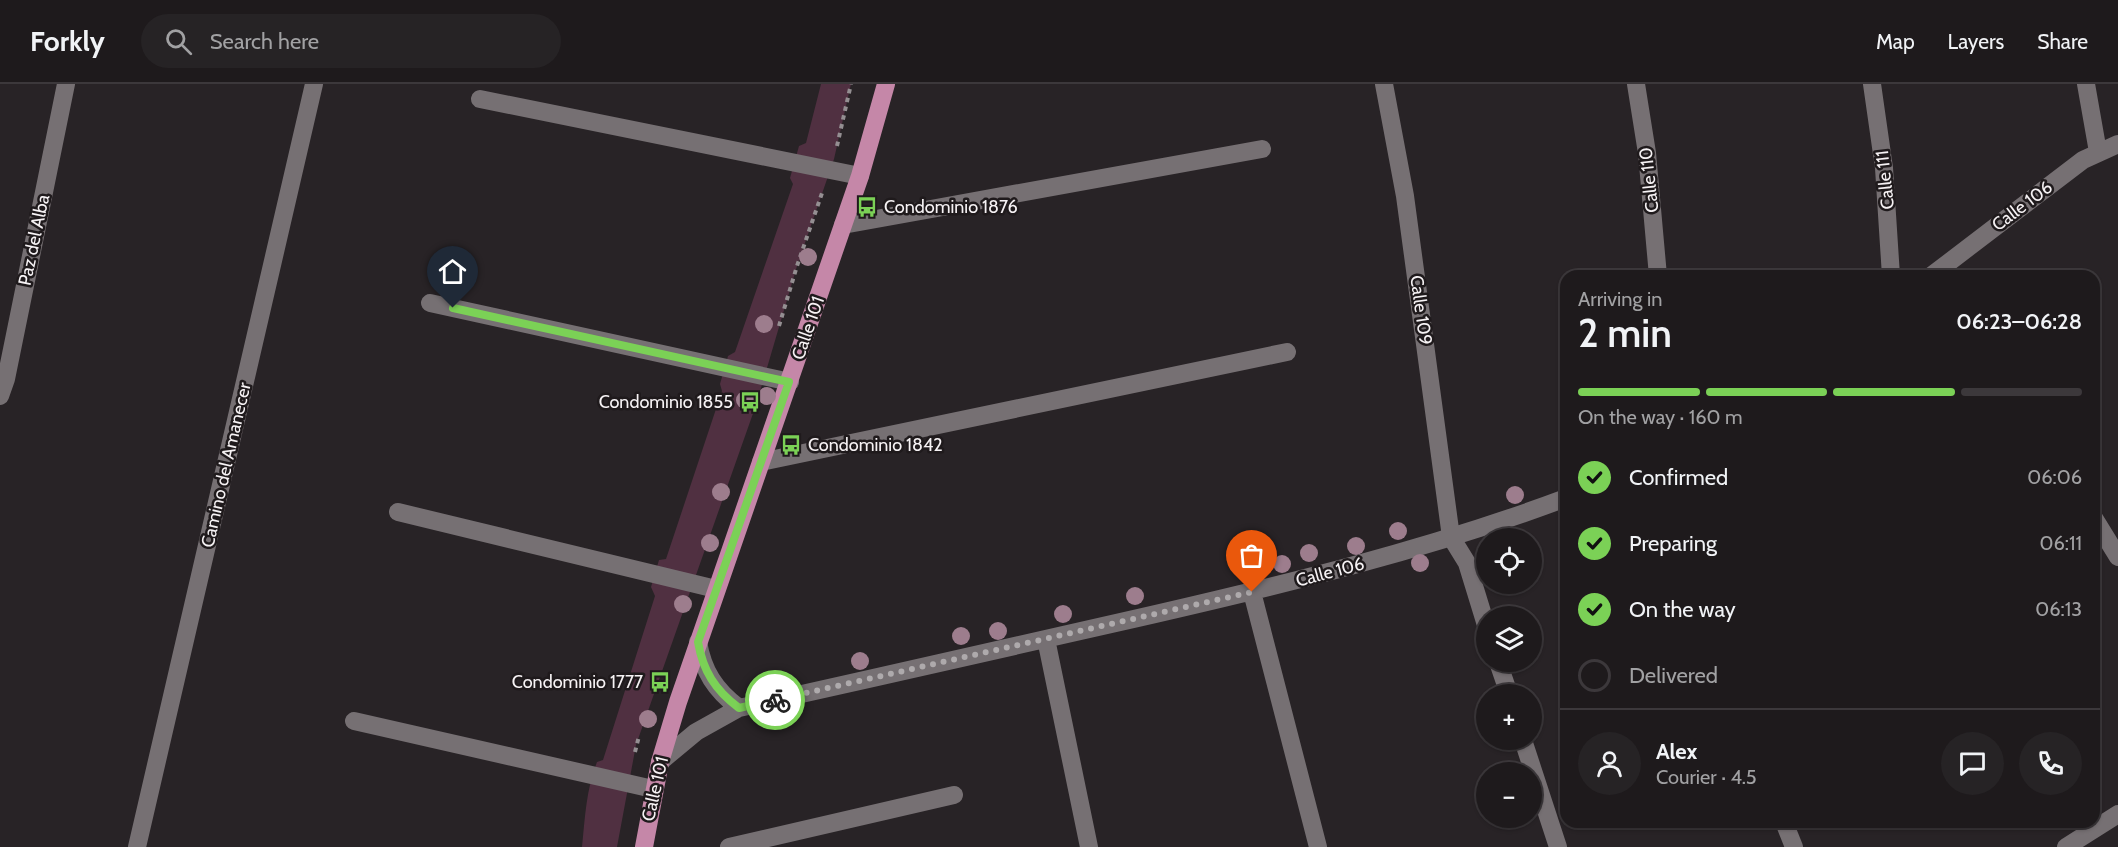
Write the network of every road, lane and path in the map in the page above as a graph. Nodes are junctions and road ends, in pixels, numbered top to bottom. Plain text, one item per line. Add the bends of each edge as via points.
1 (66, 84) edge
2 (314, 84) edge
3 (886, 84) edge
4 (1384, 84) edge
5 (1636, 84) edge
6 (1872, 84) edge
7 (2086, 84) edge
8 (480, 99) dead end
9 (2118, 144) edge
10 (1262, 149) dead end
11 (2098, 152) junction
12 (860, 177) junction
13 (843, 225) junction
14 (1657, 270) edge
15 (1891, 270) edge
16 (1944, 270) edge
17 (430, 303) dead end
18 (1287, 352) dead end
19 (789, 382) junction
20 (0, 396) edge
21 (761, 462) junction
22 (1560, 500) edge
23 (398, 512) dead end
24 (2100, 528) edge
25 (1451, 537) junction
26 (2118, 557) edge
27 (716, 590) junction
28 (1252, 592) junction
29 (1480, 606) edge
30 (1046, 639) junction
31 (698, 642) junction
32 (739, 708) junction
33 (354, 720) dead end
34 (1526, 750) edge
35 (660, 762) junction
36 (653, 789) junction
37 (954, 795) dead end
38 (2118, 814) edge
39 (2100, 825) edge
40 (1786, 828) edge
41 (2096, 828) edge
42 (137, 847) edge
43 (644, 847) edge
44 (729, 847) edge
45 (1089, 847) edge
46 (1318, 847) edge
47 (1558, 847) edge
48 (1794, 847) edge
49 (2066, 847) edge

1 - 20 street, Paz del Alba
2 - 42 street, Camino del Amanecer
3 - 12 main road, Calle 101
4 - 25 street, Calle 109 via 1414,263
5 - 14 street, Calle 110 via 1647,153
6 - 15 street, Calle 111 via 1884,168
7 - 11 street
8 - 12 street
9 - 11 street, Calle 106
10 - 13 street
11 - 16 street, Calle 106
12 - 13 main road, Calle 101
13 - 19 main road, Calle 101
17 - 19 street
18 - 21 street
19 - 21 main road, Calle 101
21 - 27 main road, Calle 101
22 - 25 street, Calle 106
23 - 27 street
24 - 26 street
25 - 28 street, Calle 106
25 - 29 street via 1467,563
27 - 31 main road, Calle 101
28 - 30 street, Calle 106
28 - 46 street
30 - 32 street, Calle 106
30 - 45 street
31 - 32 street via 706,673 714,686
31 - 35 main road, Calle 101
32 - 35 street, Calle 106 via 696,732
33 - 36 street
34 - 47 street
35 - 36 main road, Calle 101
36 - 43 main road, Calle 101
37 - 44 street
38 - 39 street
40 - 48 street
41 - 49 street

